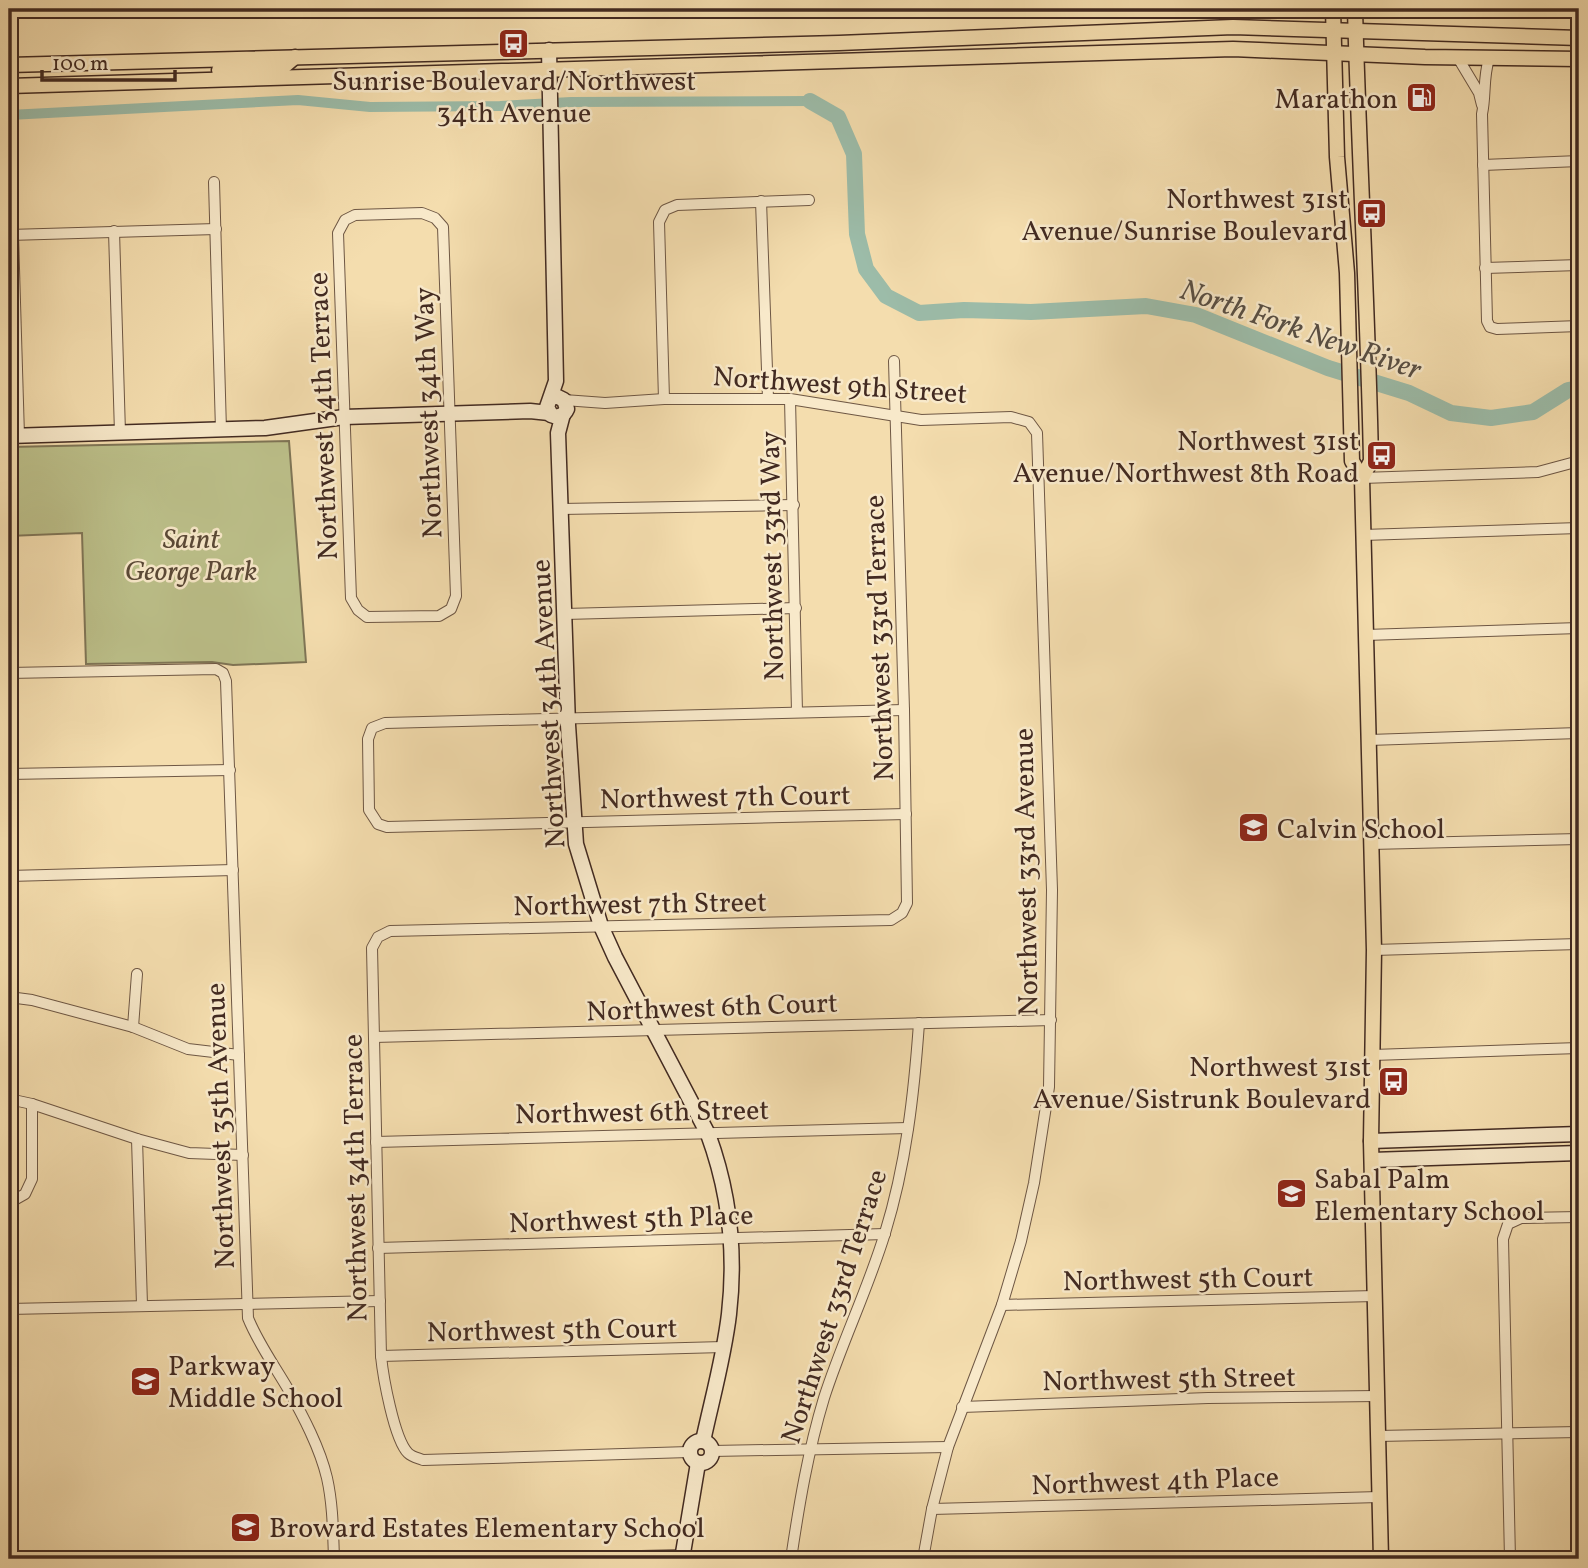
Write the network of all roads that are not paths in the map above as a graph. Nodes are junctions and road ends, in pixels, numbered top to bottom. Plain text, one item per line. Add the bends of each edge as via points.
1 (1333, 9) edge
2 (1355, 9) edge
3 (1333, 29) junction
4 (1356, 30) junction
5 (1579, 38) edge
6 (548, 50) junction
7 (1334, 54) junction
8 (1356, 54) junction
9 (295, 58) junction
10 (1458, 58) junction
11 (1489, 58) junction
12 (1579, 59) edge
13 (9, 65) edge
14 (549, 71) junction
15 (145, 82) junction
16 (9, 86) edge
17 (1483, 109) junction
18 (1579, 161) edge
19 (1483, 165) junction
20 (214, 182) dead end
21 (809, 200) dead end
22 (761, 201) junction
23 (345, 220) joint
24 (215, 229) junction
25 (114, 231) junction
26 (11, 235) edge
27 (1579, 265) edge
28 (1485, 268) junction
29 (1347, 273) junction
30 (1367, 299) junction
31 (1579, 326) edge
32 (12, 335) edge
33 (894, 361) dead end
34 (768, 398) junction
35 (664, 399) junction
36 (790, 399) junction
37 (557, 406) junction
38 (450, 413) junction
39 (894, 416) junction
40 (344, 417) junction
41 (1029, 422) joint
42 (221, 430) junction
43 (120, 433) junction
44 (14, 436) edge
45 (1579, 461) edge
46 (1362, 478) junction
47 (794, 505) junction
48 (561, 509) junction
49 (1579, 528) edge
50 (1363, 536) junction
51 (796, 608) junction
52 (358, 610) joint
53 (565, 614) junction
54 (1579, 628) edge
55 (1366, 635) junction
56 (9, 673) edge
57 (904, 710) junction
58 (797, 712) junction
59 (567, 718) junction
60 (1579, 733) edge
61 (1368, 740) junction
62 (230, 769) junction
63 (9, 775) edge
64 (906, 814) junction
65 (573, 822) junction
66 (1579, 839) edge
67 (1371, 844) junction
68 (233, 870) junction
69 (9, 876) edge
70 (902, 914) joint
71 (601, 926) junction
72 (378, 937) joint
73 (1579, 944) edge
74 (1374, 950) junction
75 (137, 974) dead end
76 (9, 998) edge
77 (1051, 1020) junction
78 (919, 1023) junction
79 (133, 1027) junction
80 (653, 1031) junction
81 (374, 1037) junction
82 (1579, 1048) edge
83 (239, 1055) junction
84 (1373, 1055) junction
85 (9, 1099) edge
86 (32, 1104) junction
87 (908, 1128) junction
88 (708, 1134) junction
89 (1579, 1134) edge
90 (137, 1139) junction
91 (376, 1142) junction
92 (1371, 1142) junction
93 (1579, 1153) edge
94 (243, 1155) junction
95 (1372, 1160) junction
96 (9, 1203) edge
97 (1579, 1217) edge
98 (885, 1234) junction
99 (731, 1238) junction
100 (378, 1248) junction
101 (1375, 1296) junction
102 (380, 1301) junction
103 (247, 1303) junction
104 (1002, 1305) junction
105 (142, 1306) junction
106 (9, 1309) edge
107 (723, 1347) junction
108 (381, 1356) junction
109 (1377, 1396) junction
110 (962, 1407) junction
111 (1579, 1432) edge
112 (1507, 1434) junction
113 (1378, 1436) junction
114 (707, 1446) junction
115 (948, 1447) junction
116 (810, 1449) junction
117 (694, 1458) junction
118 (1379, 1497) junction
119 (932, 1509) junction
120 (682, 1557) edge
121 (334, 1559) edge
122 (518, 1559) edge
123 (792, 1559) edge
124 (923, 1559) edge
125 (1381, 1559) edge
126 (1510, 1559) edge

1 - 3 main road
2 - 4 main road
3 - 4 main road
3 - 6 main road via 1233,27
3 - 7 main road
4 - 5 main road
4 - 8 main road
6 - 9 main road
6 - 14 street
7 - 8 main road
7 - 14 main road via 1233,49
7 - 29 main road via 1336,157
8 - 10 main road
8 - 30 main road
9 - 13 main road
9 - 15 main road via 282,68 156,75
10 - 11 main road
10 - 17 street
11 - 12 main road
11 - 17 street
14 - 15 main road
14 - 37 street
15 - 16 main road
17 - 19 street
18 - 19 street
19 - 28 street
20 - 24 street
21 - 22 street
22 - 34 street, Northwest 33rd Way
22 - 35 street via 677,205 665,210 659,222
23 - 38 street, Northwest 34th Way via 355,215 422,213 443,227
23 - 40 street, Northwest 34th Terrace via 338,233
24 - 25 street
24 - 42 street
25 - 26 street
25 - 43 street
26 - 32 street
27 - 28 street
28 - 31 street via 1490,327
29 - 30 main road
29 - 46 main road via 1352,461
30 - 46 main road via 1371,461
32 - 44 street
33 - 39 street, Northwest 33rd Terrace
34 - 35 street, Northwest 9th Street
34 - 36 street, Northwest 9th Street
35 - 37 street, Northwest 9th Street
36 - 39 street, Northwest 9th Street
36 - 47 street, Northwest 33rd Way
37 - 38 street, Northwest 9th Street via 542,411
37 - 48 street, Northwest 34th Avenue
38 - 40 street, Northwest 9th Street
38 - 52 street, Northwest 34th Way via 456,597 451,608 439,616 367,617
39 - 41 street, Northwest 9th Street via 920,420 1011,417
39 - 57 street, Northwest 33rd Terrace
40 - 42 street, Northwest 9th Street
40 - 52 street, Northwest 34th Terrace via 351,598
41 - 77 street, Northwest 33rd Avenue via 1037,433 1052,890
42 - 43 street, Northwest 9th Street
43 - 44 street, Northwest 9th Street
45 - 46 street via 1538,472
46 - 50 main road
47 - 48 street
47 - 51 street, Northwest 33rd Way
48 - 53 street, Northwest 34th Avenue
49 - 50 street
50 - 55 main road
51 - 53 street
51 - 58 street, Northwest 33rd Way
53 - 59 street, Northwest 34th Avenue
54 - 55 street
55 - 61 main road
56 - 62 street, Northwest 35th Avenue via 216,669 226,681
57 - 58 street
57 - 64 street, Northwest 33rd Terrace
58 - 59 street
59 - 65 street, Northwest 34th Avenue
59 - 65 street, Northwest 7th Court via 385,723 372,728 368,739 369,810 378,824 387,827
60 - 61 street
61 - 67 main road
62 - 63 street
62 - 68 street, Northwest 35th Avenue
64 - 65 street, Northwest 7th Court
64 - 70 street, Northwest 33rd Terrace via 907,903
65 - 71 street, Northwest 34th Avenue
66 - 67 street
67 - 74 main road
68 - 69 street
68 - 83 street, Northwest 35th Avenue
70 - 71 street, Northwest 7th Street via 891,920
71 - 72 street, Northwest 7th Street via 390,931
71 - 80 street, Northwest 34th Avenue
72 - 81 street, Northwest 34th Terrace via 372,947
73 - 74 street
74 - 84 main road
75 - 79 street
76 - 79 street
77 - 78 street, Northwest 6th Court
77 - 104 street, Northwest 33rd Avenue via 1049,1087 1034,1183
78 - 80 street, Northwest 6th Court
78 - 87 street, Northwest 33rd Terrace
79 - 83 street via 188,1049
80 - 81 street, Northwest 6th Court
80 - 88 street, Northwest 34th Avenue
81 - 91 street, Northwest 34th Terrace
82 - 84 street
83 - 94 street, Northwest 35th Avenue
84 - 92 main road
85 - 86 street
86 - 90 street
86 - 96 street via 32,1179 25,1194
87 - 88 street, Northwest 6th Street
87 - 98 street, Northwest 33rd Terrace
88 - 91 street, Northwest 6th Street
88 - 99 street, Northwest 34th Avenue via 724,1186
89 - 92 street
90 - 94 street via 189,1153
90 - 105 street
91 - 100 street, Northwest 34th Terrace
92 - 95 main road
93 - 95 street
94 - 103 street, Northwest 35th Avenue
95 - 101 main road
97 - 112 street via 1521,1219 1508,1224 1503,1239
98 - 99 street, Northwest 5th Place
98 - 116 street, Northwest 33rd Terrace
99 - 100 street, Northwest 5th Place
99 - 107 street, Northwest 34th Avenue via 731,1294
100 - 102 street, Northwest 34th Terrace
101 - 104 street, Northwest 5th Court
101 - 109 main road
102 - 103 street
102 - 108 street, Northwest 34th Terrace
103 - 105 street
103 - 121 street, Northwest 35th Avenue via 255,1336 301,1414 326,1475
104 - 110 street, Northwest 33rd Avenue
105 - 106 street
107 - 108 street, Northwest 5th Court
107 - 114 street, Northwest 34th Avenue
108 - 117 street, Northwest 34th Terrace via 401,1443 410,1456 424,1460
109 - 110 street, Northwest 5th Street
109 - 113 main road
110 - 115 street, Northwest 33rd Avenue
111 - 112 street
112 - 113 street
112 - 126 street
113 - 118 main road
114 - 116 street
114 - 117 street via 692,1444
115 - 116 street
115 - 119 street, Northwest 33rd Avenue
116 - 123 street, Northwest 33rd Terrace
117 - 120 street
118 - 119 street, Northwest 4th Place
118 - 125 main road
119 - 124 street, Northwest 33rd Avenue
120 - 122 street

